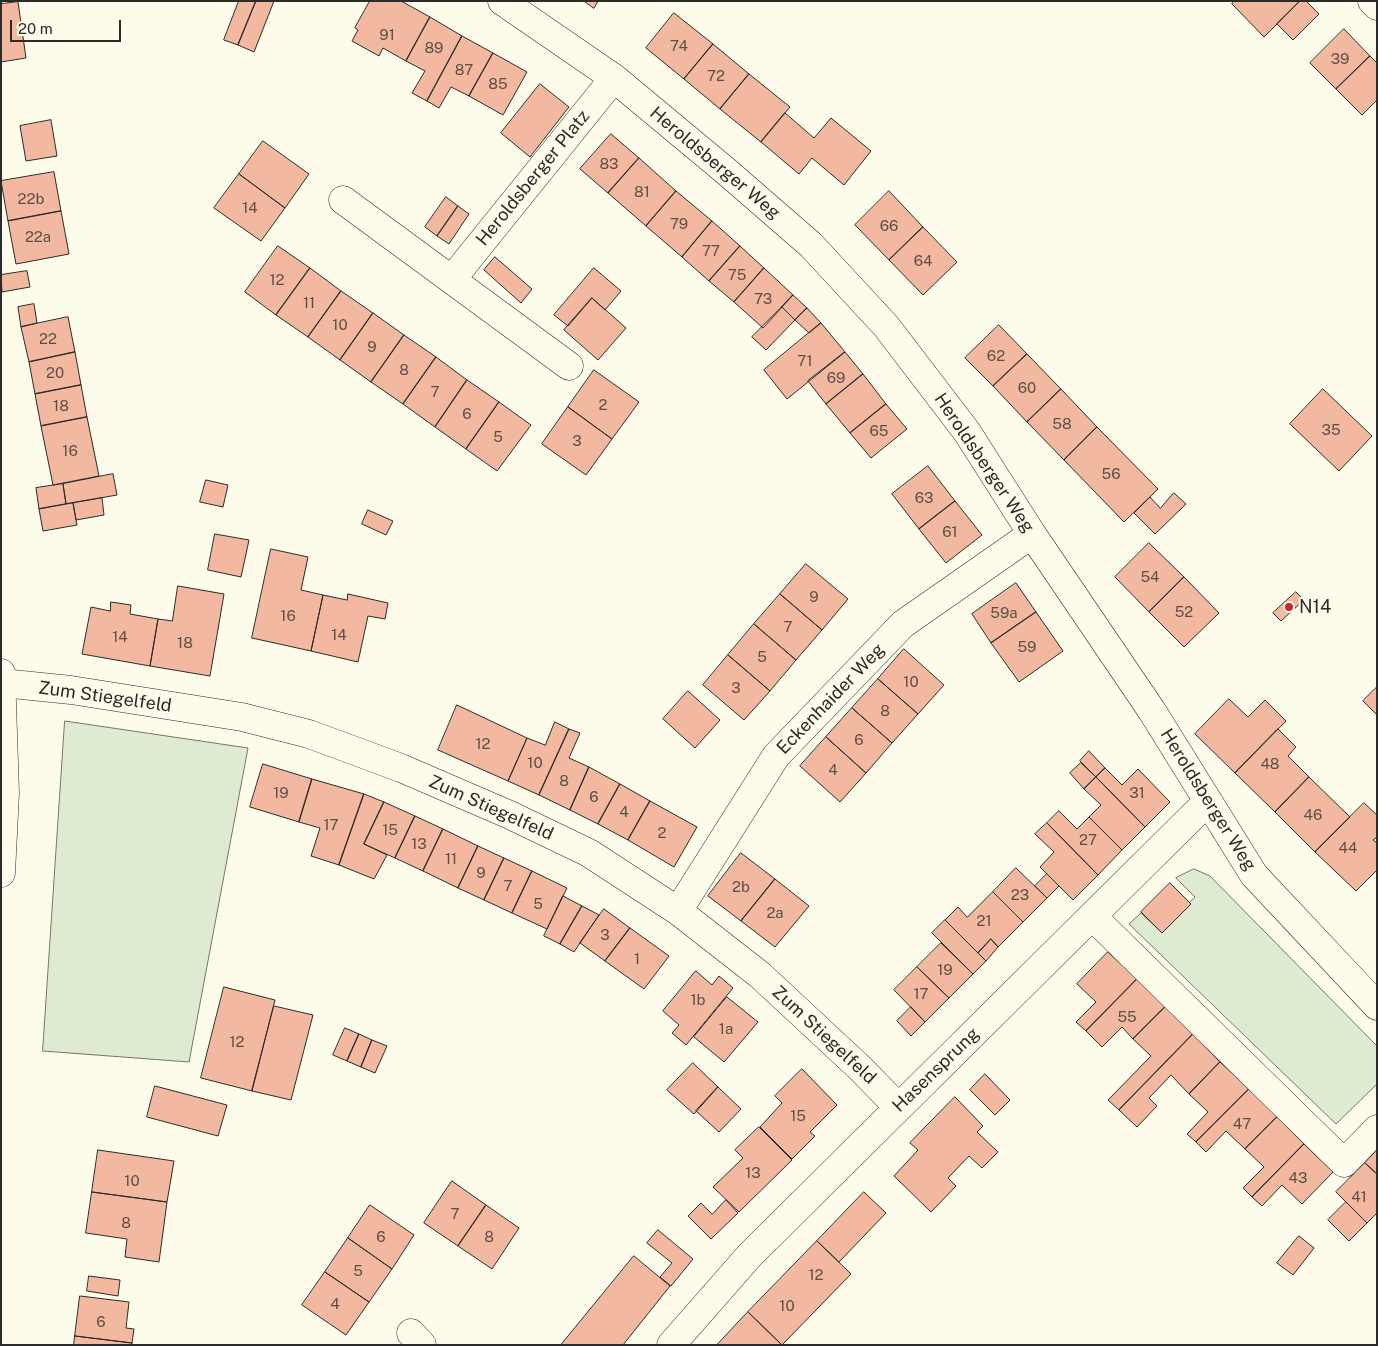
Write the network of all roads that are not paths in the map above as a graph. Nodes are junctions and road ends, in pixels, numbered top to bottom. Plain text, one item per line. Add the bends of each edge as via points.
1 (502, 1) edge
2 (1372, 1) edge
3 (1377, 6) edge
4 (614, 78) junction
5 (343, 200) dead end
6 (452, 279) junction
7 (569, 366) dead end
8 (1032, 534) junction
9 (2, 678) edge
10 (1207, 802) junction
11 (1, 873) edge
12 (678, 911) junction
13 (1092, 916) junction
14 (1377, 1006) edge
15 (898, 1107) junction
16 (1377, 1129) edge
17 (671, 1345) edge

1 - 4 street, Heroldsberger Weg
2 - 3 street
4 - 6 street, Heroldsberger Platz
4 - 8 street, Heroldsberger Weg via 811,245 886,326 967,432
5 - 6 street
6 - 7 street
8 - 10 street, Heroldsberger Weg via 1152,711
8 - 12 street, Eckenhaider Weg via 903,624 776,756
9 - 11 street via 5,793
9 - 12 street, Zum Stiegelfeld via 242,717 309,734 400,768 519,819 588,853
10 - 13 street, Hasensprung
10 - 14 street, Heroldsberger Weg via 1254,875
12 - 15 street, Zum Stiegelfeld via 760,975
13 - 15 street, Hasensprung
13 - 16 street via 1344,1163
15 - 17 street, Hasensprung via 750,1255

